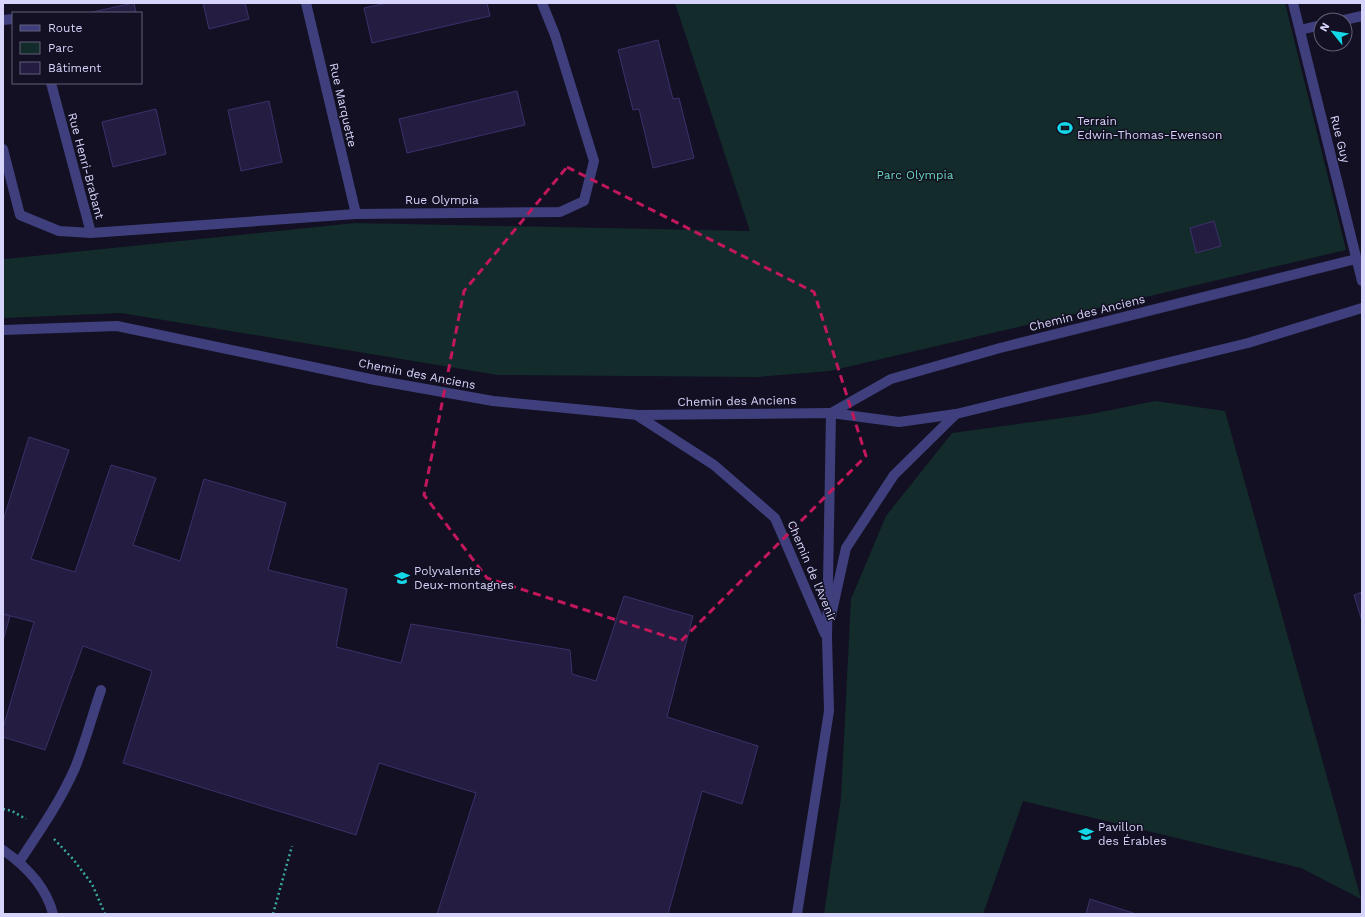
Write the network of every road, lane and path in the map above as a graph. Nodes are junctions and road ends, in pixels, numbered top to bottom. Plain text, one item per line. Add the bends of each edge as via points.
1 (306, 3) edge
2 (542, 3) edge
3 (1293, 3) edge
4 (1313, 27) edge
5 (1300, 30) junction
6 (51, 84) edge
7 (3, 149) edge
8 (356, 214) junction
9 (91, 233) junction
10 (1356, 259) junction
11 (1362, 281) edge
12 (1362, 308) edge
13 (3, 330) edge
14 (831, 413) junction
15 (956, 414) junction
16 (638, 415) junction
17 (827, 638) junction
18 (101, 690) dead end
19 (3, 809) edge
20 (43, 828) junction
21 (292, 846) dead end
22 (3, 850) edge
23 (19, 862) junction
24 (53, 914) edge
25 (105, 914) edge
26 (273, 914) edge
27 (797, 914) edge

1 - 8 street, Rue Marquette
2 - 8 street, Rue Olympia via 555,35 594,161 584,201 560,212
3 - 5 street, Rue Guy
4 - 5 street
5 - 10 street, Rue Guy
6 - 9 street, Rue Henri-Brabant
7 - 9 street, Rue Henri-Brabant via 20,215 58,231
8 - 9 street, Rue Olympia
10 - 11 street, Rue Guy
10 - 14 street, Chemin des Anciens via 1000,348 891,379
12 - 15 street, Chemin des Anciens via 1248,343
13 - 16 street, Chemin des Anciens via 117,326 375,380 493,401
14 - 15 street, Chemin des Anciens via 899,422
14 - 16 street, Chemin des Anciens
14 - 17 street, Chemin de l'Avenir
15 - 17 street, Chemin de l'Avenir via 894,475 846,548
16 - 17 street, Chemin de l'Avenir via 714,465 775,518
17 - 27 street, Chemin de l'Avenir via 829,711
18 - 20 street via 75,768
19 - 20 path via 12,811
20 - 23 street
20 - 25 path via 73,859 92,884
21 - 26 path
22 - 23 street
23 - 24 street via 40,885 51,904

